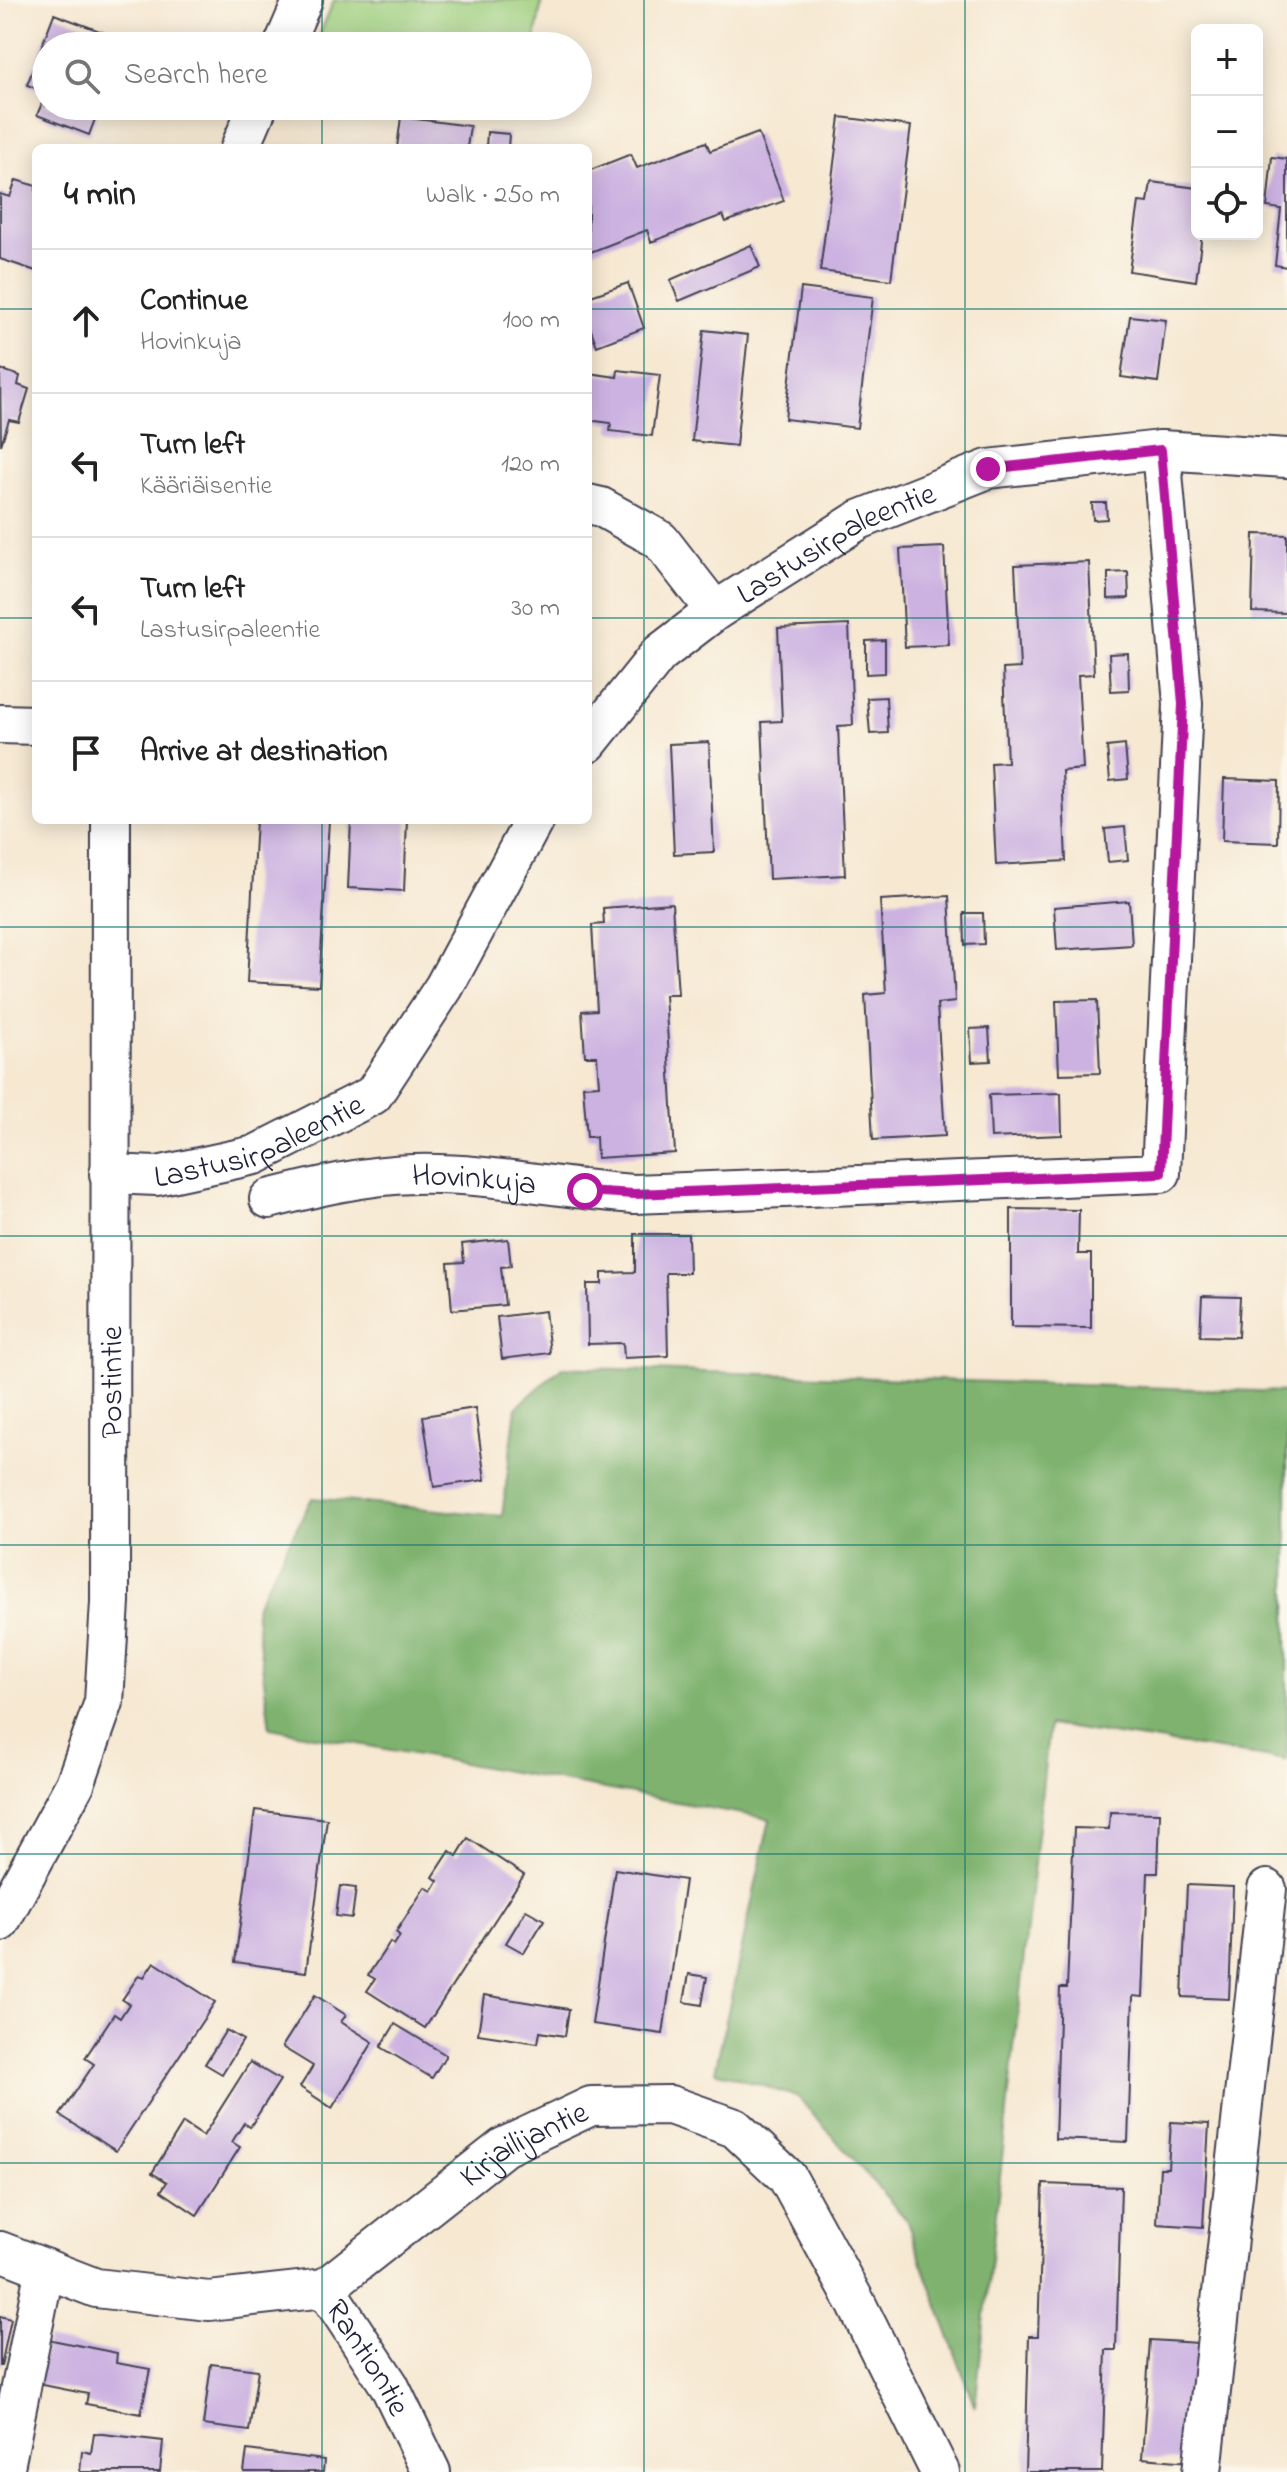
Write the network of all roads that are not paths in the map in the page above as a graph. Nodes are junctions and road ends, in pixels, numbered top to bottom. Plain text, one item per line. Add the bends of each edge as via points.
1 (303, 0) edge
2 (289, 32) edge
3 (252, 120) edge
4 (242, 144) edge
5 (1161, 450) junction
6 (1287, 458) edge
7 (592, 505) edge
8 (715, 611) junction
9 (0, 724) edge
10 (32, 725) edge
11 (592, 738) edge
12 (111, 824) edge
13 (532, 824) edge
14 (109, 1174) junction
15 (269, 1199) dead end
16 (1267, 1889) dead end
17 (0, 1922) edge
18 (0, 2251) edge
19 (45, 2268) junction
20 (325, 2288) junction
21 (4, 2472) edge
22 (431, 2472) edge
23 (940, 2472) edge
24 (1202, 2472) edge

1 - 2 street
3 - 4 street
5 - 6 street, Lastusirpaleentie
5 - 8 street, Lastusirpaleentie via 988,469 859,520
5 - 15 street, Hovinkuja via 1183,704 1161,1173 634,1194 413,1174 334,1183
7 - 8 street via 660,540
8 - 11 street, Lastusirpaleentie via 659,654
9 - 10 street
12 - 14 street, Postintie
13 - 14 street, Lastusirpaleentie via 444,987 373,1095 255,1155 157,1176
14 - 17 street, Postintie via 110,1602 104,1702 75,1784
16 - 24 street
18 - 19 street
19 - 20 street via 96,2288 209,2301
19 - 21 street
20 - 22 street, Rantiontie via 389,2385
20 - 23 street, Kirjailijantie via 504,2147 591,2106 670,2105 735,2128 787,2177

